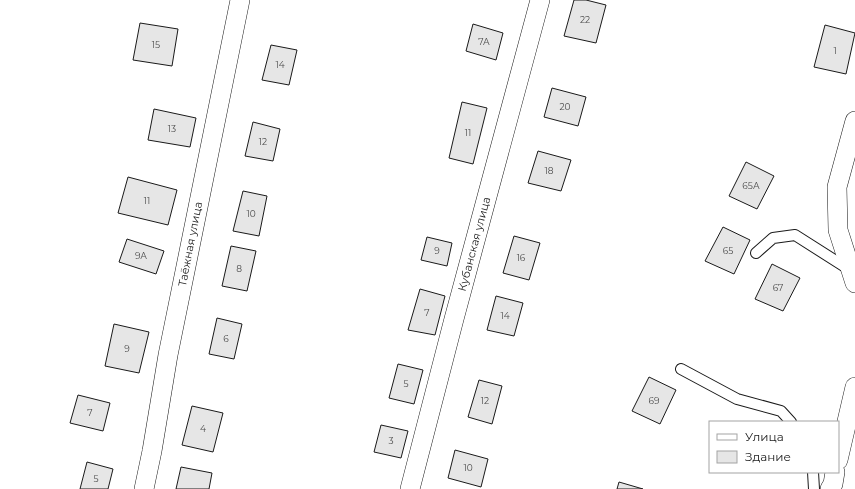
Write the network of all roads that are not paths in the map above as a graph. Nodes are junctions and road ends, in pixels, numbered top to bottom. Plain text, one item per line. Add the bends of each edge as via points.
1 (240, 0) edge
2 (540, 0) edge
3 (853, 133) edge
4 (756, 253) dead end
5 (853, 277) edge
6 (681, 369) dead end
7 (855, 387) edge
8 (790, 421) edge
9 (839, 456) edge
10 (813, 473) edge
11 (835, 473) edge
12 (144, 489) edge
13 (410, 489) edge
14 (814, 489) edge
15 (830, 489) edge

1 - 12 street, Таёжная улица via 168,355
2 - 13 street, Кубанская улица
3 - 5 street via 838,187 838,230
4 - 5 lane via 773,238 795,235
6 - 8 lane via 737,399 781,411
7 - 9 street
10 - 14 lane
11 - 15 street

